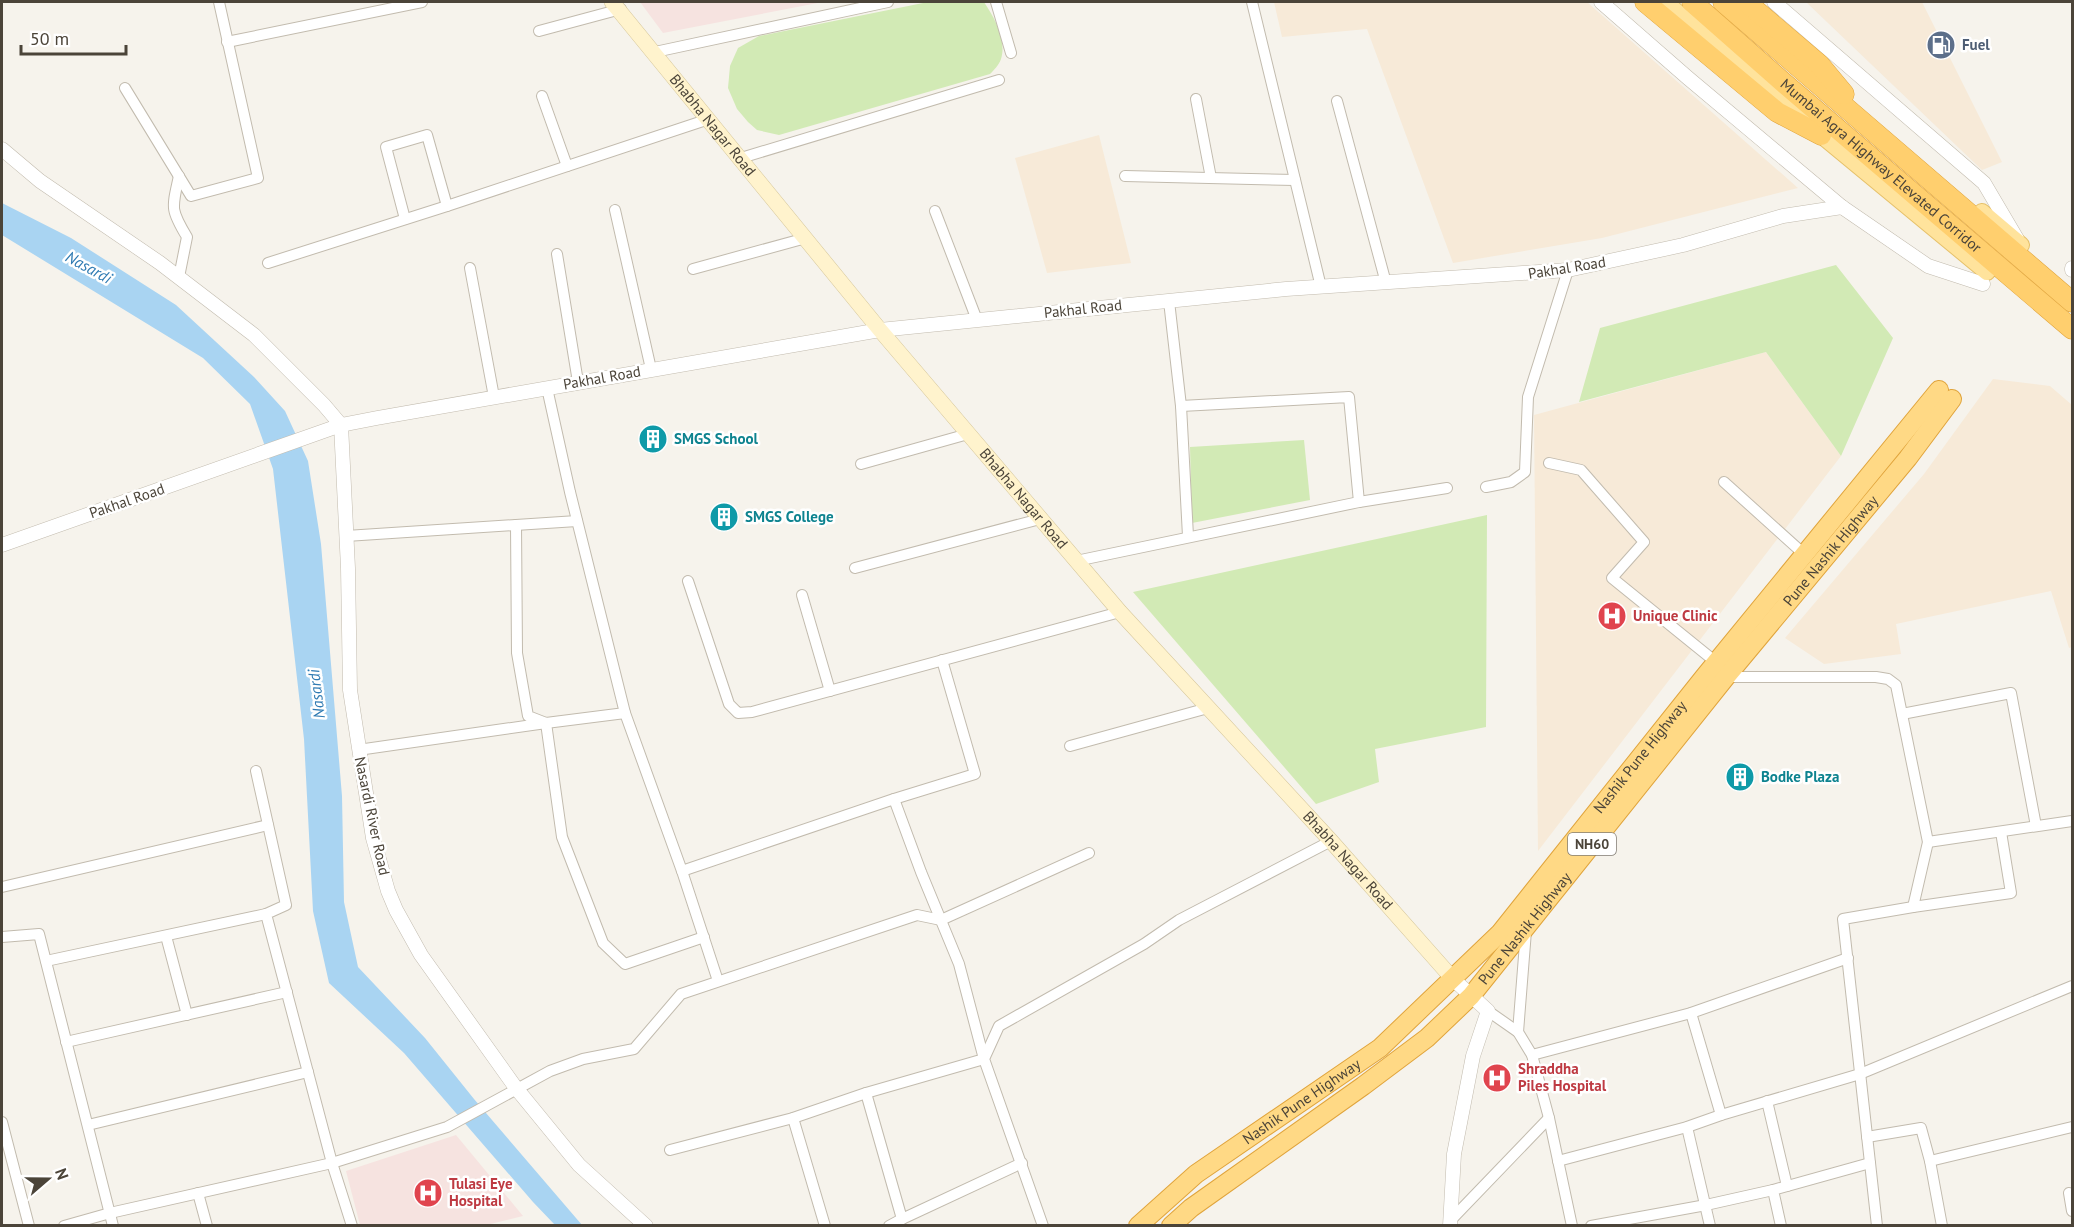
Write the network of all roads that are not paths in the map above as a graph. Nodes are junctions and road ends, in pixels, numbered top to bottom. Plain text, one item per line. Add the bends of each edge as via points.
1 (219, 2) edge
2 (422, 2) edge
3 (888, 2) edge
4 (996, 2) edge
5 (1252, 2) edge
6 (1601, 2) edge
7 (1645, 2) edge
8 (1665, 2) edge
9 (1692, 2) edge
10 (1723, 2) edge
11 (1734, 2) edge
12 (1746, 2) edge
13 (1774, 2) edge
14 (616, 5) edge
15 (539, 31) dead end
16 (228, 42) junction
17 (655, 52) junction
18 (1011, 53) dead end
19 (999, 80) dead end
20 (125, 88) dead end
21 (542, 96) dead end
22 (1196, 99) dead end
23 (1337, 101) dead end
24 (1850, 101) junction
25 (709, 119) junction
26 (1821, 135) junction
27 (2, 149) edge
28 (741, 158) junction
29 (567, 166) junction
30 (179, 176) junction
31 (1125, 176) dead end
32 (1211, 178) junction
33 (1295, 180) junction
34 (447, 206) junction
35 (1842, 207) junction
36 (615, 210) dead end
37 (935, 211) dead end
38 (405, 219) junction
39 (806, 238) junction
40 (2021, 245) joint
41 (557, 254) dead end
42 (268, 263) dead end
43 (470, 268) dead end
44 (693, 270) dead end
45 (1568, 270) junction
46 (179, 277) junction
47 (1985, 278) joint
48 (1386, 283) junction
49 (1321, 287) junction
50 (1169, 301) junction
51 (2073, 302) edge
52 (976, 320) junction
53 (2073, 329) edge
54 (880, 330) junction
55 (651, 369) junction
56 (578, 382) junction
57 (547, 388) junction
58 (1946, 394) joint
59 (494, 397) junction
60 (1181, 406) junction
61 (341, 425) junction
62 (968, 434) junction
63 (1549, 463) dead end
64 (861, 464) dead end
65 (1724, 482) dead end
66 (1448, 488) dead end
67 (1486, 488) dead end
68 (1359, 502) junction
69 (1040, 519) junction
70 (577, 521) junction
71 (516, 525) junction
72 (346, 536) junction
73 (1188, 536) junction
74 (2, 545) edge
75 (1805, 555) junction
76 (1076, 561) junction
77 (855, 568) dead end
78 (688, 581) dead end
79 (802, 595) dead end
80 (1120, 612) junction
81 (942, 660) junction
82 (1722, 670) junction
83 (831, 691) junction
84 (1208, 708) junction
85 (625, 713) junction
86 (1902, 714) junction
87 (546, 723) junction
88 (1070, 746) dead end
89 (358, 750) junction
90 (256, 771) dead end
91 (894, 799) junction
92 (2073, 821) edge
93 (268, 825) junction
94 (2036, 826) junction
95 (2001, 832) junction
96 (1331, 842) junction
97 (1928, 842) junction
98 (1089, 853) dead end
99 (682, 871) junction
100 (2, 887) edge
101 (1913, 908) junction
102 (266, 914) junction
103 (941, 920) junction
104 (1526, 927) junction
105 (166, 936) junction
106 (704, 937) junction
107 (2, 938) edge
108 (1848, 958) junction
109 (46, 962) junction
110 (1453, 979) junction
111 (718, 981) junction
112 (2073, 986) edge
113 (287, 992) junction
114 (1471, 996) junction
115 (1488, 1011) junction
116 (1691, 1013) junction
117 (187, 1015) junction
118 (1518, 1032) junction
119 (66, 1042) junction
120 (1532, 1055) junction
121 (984, 1059) junction
122 (308, 1072) junction
123 (1860, 1074) junction
124 (516, 1088) junction
125 (866, 1093) junction
126 (1767, 1101) junction
127 (1721, 1115) junction
128 (793, 1118) junction
129 (1549, 1118) junction
130 (2, 1122) edge
131 (88, 1125) junction
132 (1687, 1127) junction
133 (2073, 1127) edge
134 (1867, 1137) junction
135 (670, 1149) dead end
136 (1558, 1161) junction
137 (1930, 1161) junction
138 (332, 1163) junction
139 (1022, 1163) junction
140 (1870, 1163) junction
141 (1787, 1186) junction
142 (1773, 1190) junction
143 (198, 1193) junction
144 (2068, 1193) dead end
145 (1706, 1205) junction
146 (2073, 1211) edge
147 (110, 1213) junction
148 (902, 1219) junction
149 (1449, 1224) edge
150 (29, 1226) edge
151 (64, 1226) edge
152 (112, 1226) edge
153 (207, 1226) edge
154 (352, 1226) edge
155 (646, 1226) edge
156 (825, 1226) edge
157 (889, 1226) edge
158 (1043, 1226) edge
159 (1138, 1226) edge
160 (1171, 1226) edge
161 (1572, 1226) edge
162 (1592, 1226) edge
163 (1710, 1226) edge
164 (1781, 1226) edge
165 (1877, 1226) edge
166 (1942, 1226) edge

1 - 16 street
2 - 16 street
3 - 17 street
4 - 18 street
5 - 33 street
6 - 35 street
7 - 26 highway via 1777,112
8 - 26 main road
9 - 53 highway, Mumbai Agra Highway Elevated Corridor
10 - 51 highway, Mumbai Agra Highway Elevated Corridor
11 - 24 main road
12 - 24 highway via 1819,64
13 - 40 street via 1984,183
14 - 15 street
14 - 17 main road, Bhabha Nagar Road
16 - 30 street via 258,178 191,196
17 - 25 main road, Bhabha Nagar Road
19 - 28 street
20 - 30 street
21 - 29 street
22 - 32 street
23 - 48 street
24 - 40 main road
25 - 28 main road, Bhabha Nagar Road
25 - 29 street
26 - 47 main road
27 - 46 street via 40,181
28 - 39 main road, Bhabha Nagar Road
29 - 34 street
30 - 46 street via 174,215 187,237
31 - 32 street
32 - 33 street
33 - 49 street
34 - 38 street
34 - 38 street via 427,135 386,147
35 - 45 street, Pakhal Road via 1783,216 1683,245
35 - 47 street via 1928,266
36 - 55 street
37 - 52 street
38 - 42 street
39 - 44 street
39 - 54 main road, Bhabha Nagar Road
41 - 56 street
43 - 59 street
45 - 48 street, Pakhal Road
45 - 67 street via 1528,397 1525,472 1511,482
46 - 61 street via 254,334
48 - 49 street, Pakhal Road
49 - 50 street, Pakhal Road
50 - 52 street, Pakhal Road
50 - 60 street
52 - 54 street, Pakhal Road
54 - 55 street, Pakhal Road
54 - 62 main road, Bhabha Nagar Road
55 - 56 street, Pakhal Road
56 - 57 street, Pakhal Road
57 - 59 street, Pakhal Road
57 - 70 street
58 - 75 highway, Nashik Pune Highway / NH60
58 - 82 highway, Pune Nashik Highway / NH60 via 1908,458
59 - 61 street, Pakhal Road
60 - 68 street via 1349,397
60 - 73 street
61 - 72 street, Nasardi River Road
61 - 74 street, Pakhal Road
62 - 64 street
62 - 69 main road, Bhabha Nagar Road
63 - 82 street via 1581,470 1644,542 1611,578
65 - 75 street
66 - 68 street
68 - 73 street
69 - 76 main road, Bhabha Nagar Road
69 - 77 street
70 - 71 street
70 - 85 street
71 - 72 street
71 - 87 street via 517,653 528,716
72 - 89 street, Nasardi River Road via 350,690
73 - 76 street
75 - 82 highway, Nashik Pune Highway / NH60
76 - 80 main road, Bhabha Nagar Road
78 - 83 street via 729,704 738,714
79 - 83 street
80 - 81 street
80 - 84 main road, Bhabha Nagar Road
81 - 83 street
81 - 91 street via 975,774
82 - 86 street via 1888,679 1896,685
82 - 104 highway, Pune Nashik Highway / NH60
82 - 110 highway, Nashik Pune Highway / NH60 via 1500,933
84 - 88 street
84 - 96 main road, Bhabha Nagar Road
85 - 87 street
85 - 99 street
86 - 94 street via 2011,693
86 - 97 street
87 - 89 street
87 - 106 street via 562,837 603,943 625,964
89 - 124 street, Nasardi River Road via 373,838 396,910 421,955
90 - 93 street
91 - 99 street
91 - 103 street
92 - 94 street
93 - 100 street
93 - 102 street via 285,905
94 - 95 street
95 - 97 street
95 - 101 street via 2011,893
96 - 110 main road, Bhabha Nagar Road
96 - 121 street via 1179,920 999,1026
97 - 101 street
98 - 103 street
99 - 106 street
101 - 108 street via 1843,919
102 - 105 street
102 - 113 street
103 - 111 street via 917,915
103 - 121 street via 959,964
104 - 114 highway, Pune Nashik Highway / NH60
104 - 118 street
105 - 109 street
105 - 117 street
106 - 111 street
107 - 109 street via 39,934
108 - 116 street
108 - 123 street
109 - 119 street
110 - 114 street
110 - 159 highway, Nashik Pune Highway / NH60 via 1380,1048 1196,1174
111 - 124 street via 681,994 634,1049 582,1059
112 - 123 street
113 - 117 street
113 - 122 street
114 - 115 street
114 - 160 highway, Pune Nashik Highway / NH60 via 1427,1038
115 - 118 street
115 - 149 street via 1473,1056 1454,1154
116 - 120 street
116 - 127 street
117 - 119 street
118 - 120 street
119 - 131 street
120 - 129 street
121 - 125 street
121 - 139 street
122 - 131 street
122 - 138 street
123 - 126 street
123 - 134 street
124 - 138 street via 447,1127
124 - 155 street, Nasardi River Road via 579,1165
125 - 128 street
125 - 148 street
126 - 127 street
126 - 141 street
127 - 132 street
128 - 135 street
128 - 156 street
129 - 136 street
129 - 149 street
130 - 150 street
131 - 147 street
132 - 136 street
132 - 145 street
133 - 137 street
134 - 137 street via 1921,1128
134 - 140 street
136 - 161 street
137 - 166 street
138 - 143 street
138 - 154 street
139 - 148 street
139 - 158 street
140 - 141 street
140 - 165 street
141 - 142 street
142 - 145 street
142 - 164 street
143 - 147 street
143 - 153 street
144 - 146 street
145 - 162 street
145 - 163 street
147 - 151 street
147 - 152 street
148 - 157 street

